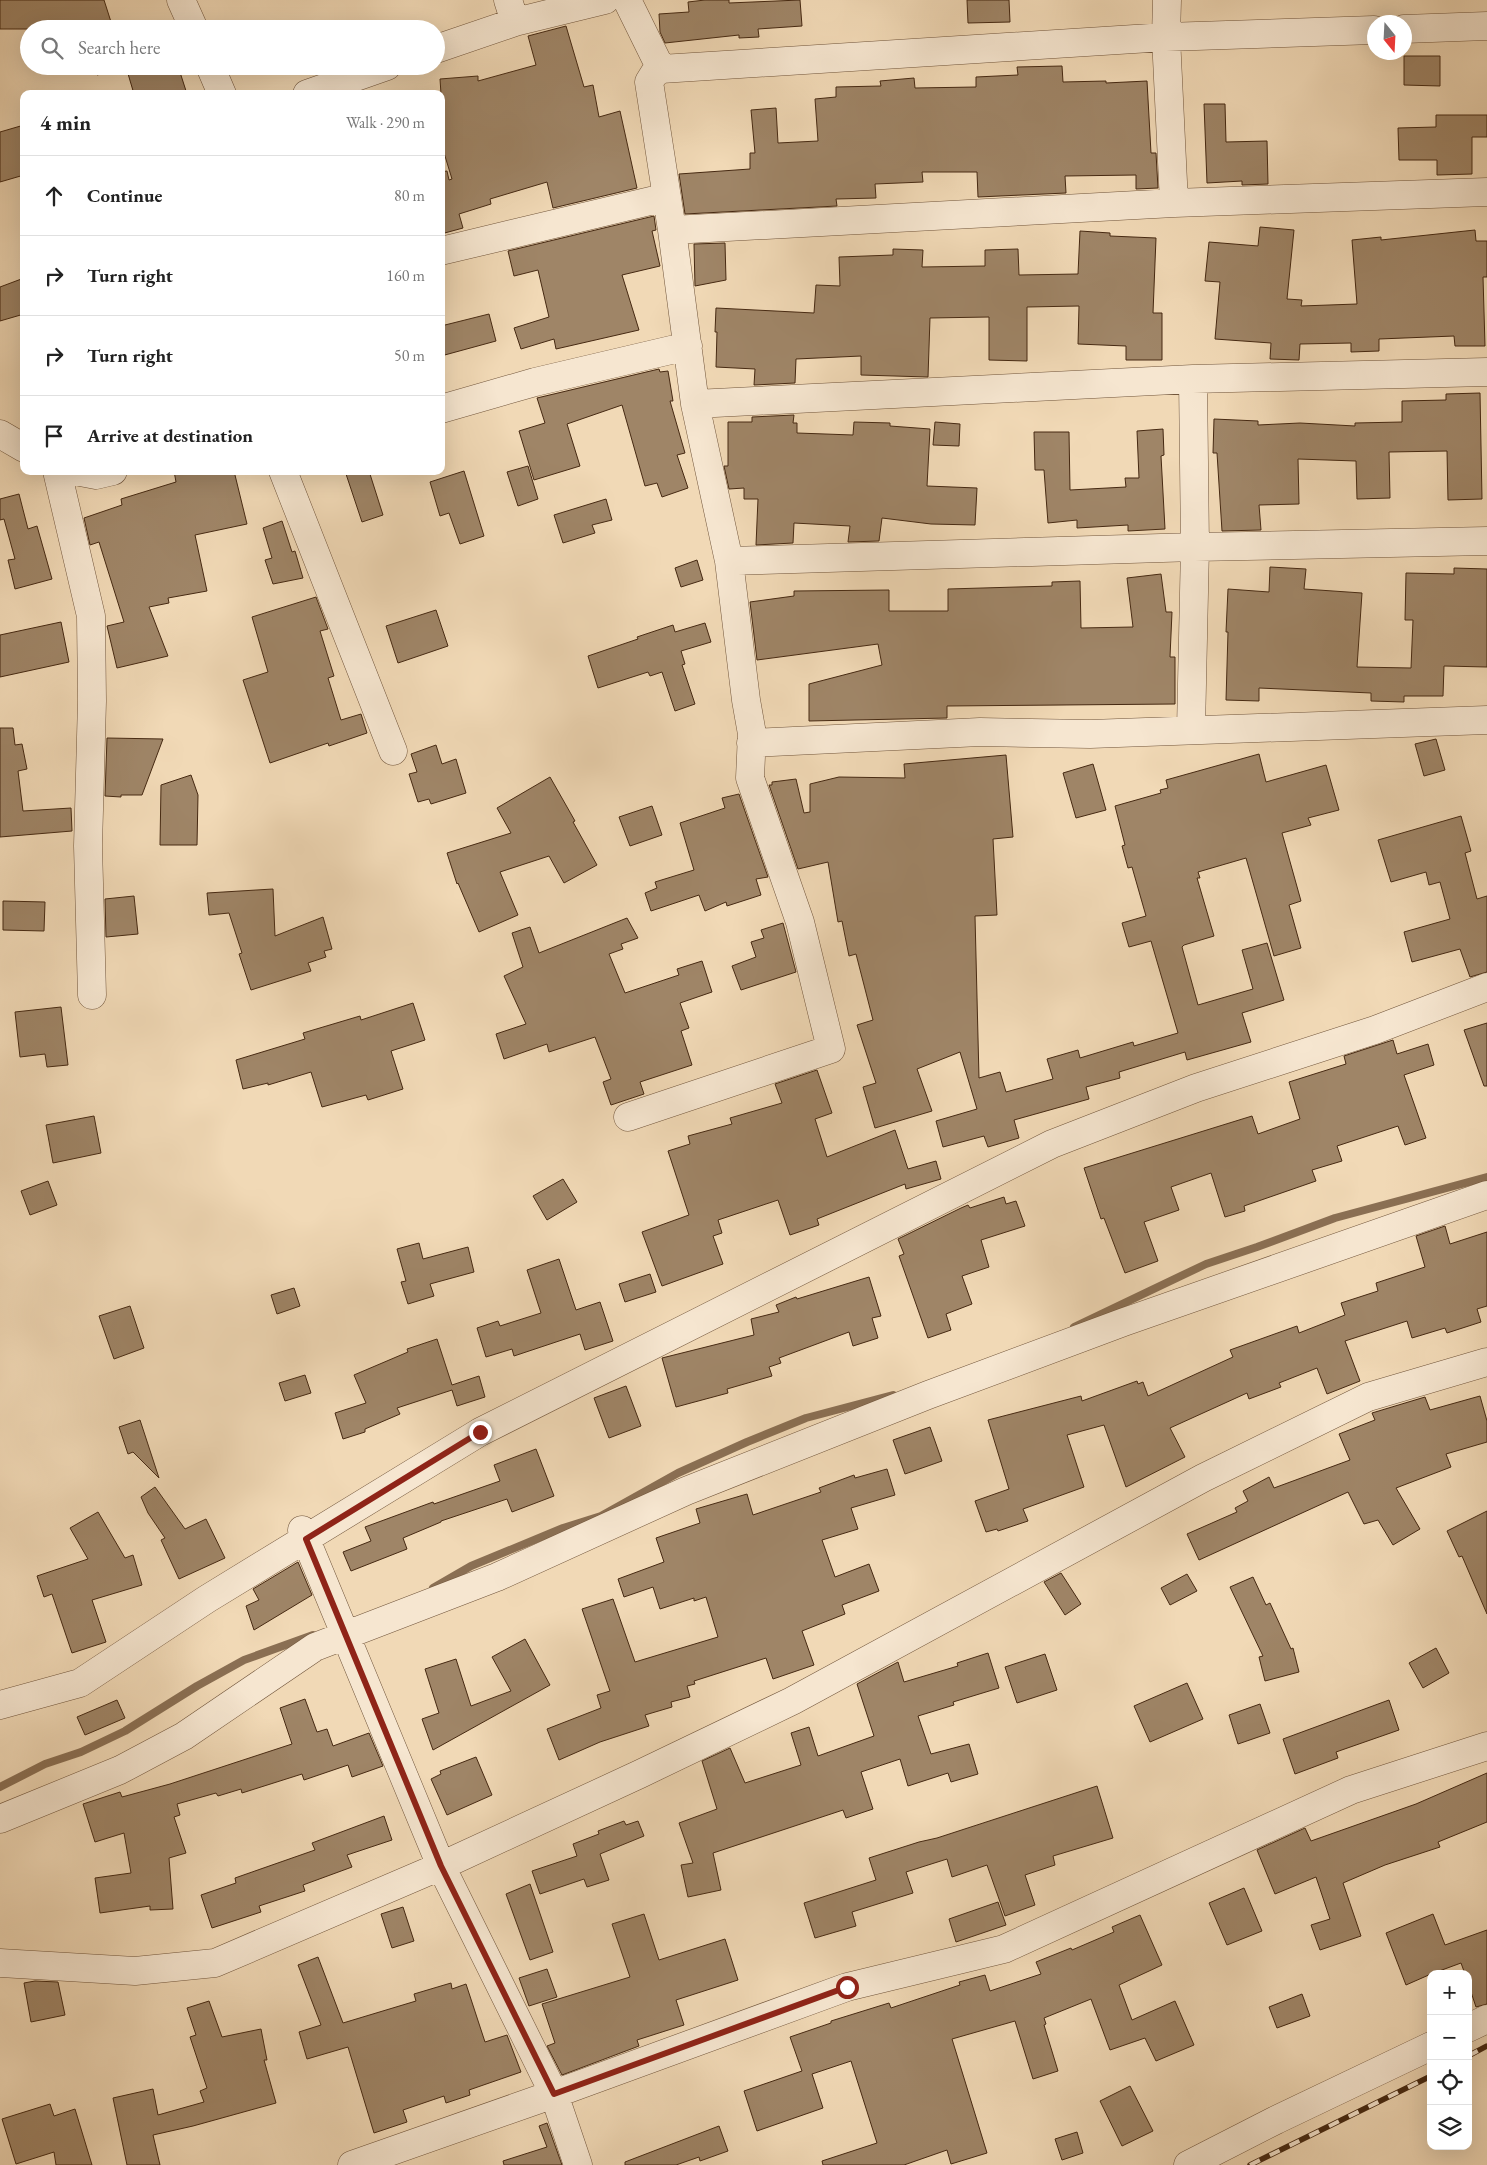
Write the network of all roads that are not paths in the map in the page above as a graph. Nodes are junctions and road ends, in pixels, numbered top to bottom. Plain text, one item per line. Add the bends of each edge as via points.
1 (181, 0) edge
2 (605, 0) edge
3 (627, 0) edge
4 (1167, 0) edge
5 (512, 11) edge
6 (190, 20) edge
7 (1487, 26) edge
8 (1412, 29) edge
9 (1367, 30) edge
10 (1166, 37) junction
11 (445, 44) edge
12 (661, 69) junction
13 (214, 75) edge
14 (361, 75) edge
15 (220, 90) edge
16 (318, 90) edge
17 (1487, 192) edge
18 (667, 196) junction
19 (1174, 203) junction
20 (672, 230) junction
21 (445, 250) edge
22 (688, 346) junction
23 (1487, 372) edge
24 (1193, 379) junction
25 (695, 404) junction
26 (445, 408) edge
27 (0, 434) edge
28 (20, 446) edge
29 (59, 475) edge
30 (285, 475) edge
31 (1487, 541) edge
32 (1195, 547) junction
33 (729, 561) junction
34 (1487, 720) edge
35 (1191, 729) junction
36 (751, 743) junction
37 (392, 751) dead end
38 (1487, 987) edge
39 (92, 995) dead end
40 (628, 1117) dead end
41 (1487, 1195) edge
42 (1487, 1362) edge
43 (304, 1534) junction
44 (345, 1637) junction
45 (0, 1705) edge
46 (1487, 1746) edge
47 (0, 1819) edge
48 (441, 1866) junction
49 (0, 1963) edge
50 (1487, 2019) edge
51 (1472, 2026) edge
52 (1427, 2048) edge
53 (554, 2094) junction
54 (352, 2165) edge
55 (578, 2165) edge
56 (1188, 2165) edge

1 - 6 street
2 - 5 street
3 - 12 street
4 - 10 street
5 - 11 street
7 - 8 street
9 - 10 street
10 - 12 street
10 - 19 street
12 - 18 street via 649,82
13 - 15 street
14 - 16 street
17 - 19 street
18 - 20 street
18 - 21 street
19 - 20 street
20 - 22 street
22 - 25 street
22 - 26 street via 536,382
23 - 24 street
24 - 25 street
24 - 32 street
25 - 33 street
27 - 28 street
29 - 39 street via 91,616 88,846
30 - 37 street
31 - 32 street
32 - 33 street
32 - 35 street
33 - 36 street
34 - 35 street
35 - 36 street via 1090,734 980,732
36 - 40 street via 750,778 800,922 831,1049
38 - 43 street via 1375,1030 1196,1088 1052,1144 480,1432
41 - 44 street via 1124,1322 928,1395 686,1491 497,1577
42 - 48 street via 1368,1397 1203,1478 792,1701
43 - 44 street
43 - 45 street via 80,1683
44 - 47 street via 316,1647 184,1736 120,1770
44 - 48 street
46 - 53 street via 1352,1790 1004,1949 847,1987
48 - 49 street via 215,1963 135,1971
48 - 53 street
50 - 51 street
52 - 56 street
53 - 54 street
53 - 55 street

